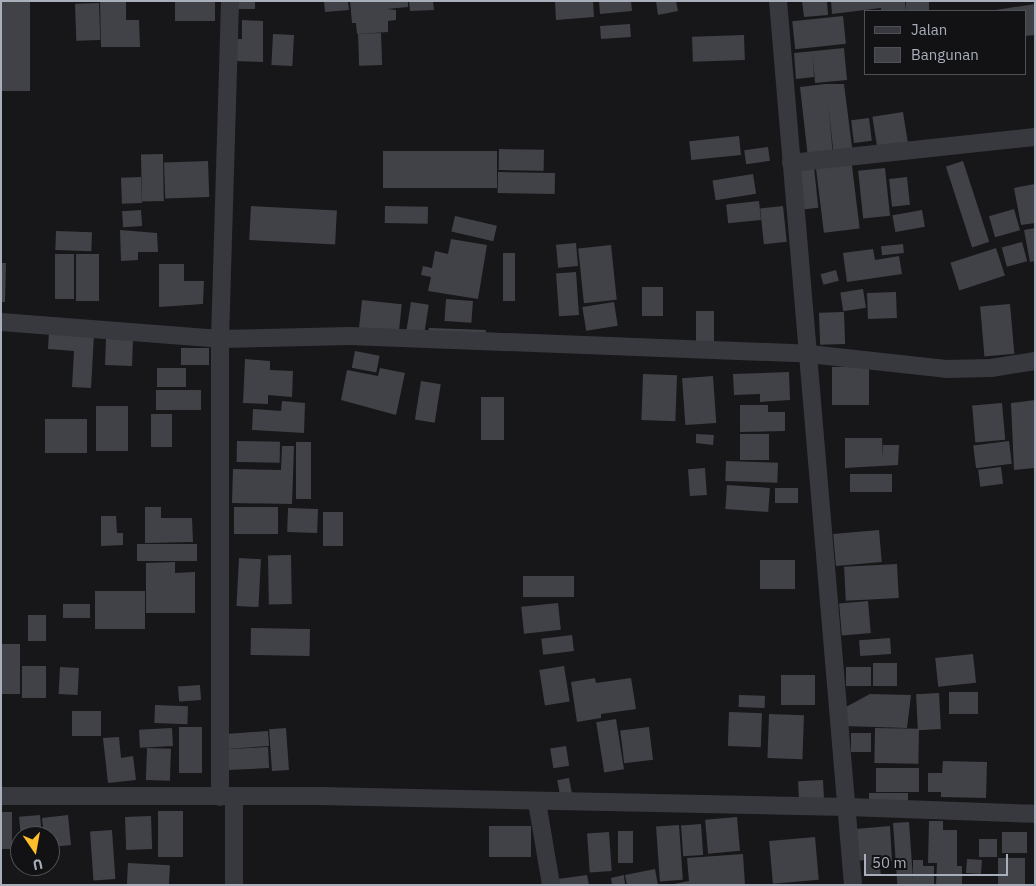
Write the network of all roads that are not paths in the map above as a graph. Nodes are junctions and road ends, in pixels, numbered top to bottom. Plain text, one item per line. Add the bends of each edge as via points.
1 (230, 1) edge
2 (778, 1) edge
3 (1035, 137) edge
4 (791, 163) junction
5 (1, 322) edge
6 (220, 339) junction
7 (809, 354) junction
8 (1035, 361) edge
9 (1, 796) edge
10 (227, 797) junction
11 (537, 802) junction
12 (848, 807) junction
13 (1035, 814) edge
14 (234, 885) edge
15 (551, 885) edge
16 (853, 885) edge

1 - 6 street
2 - 4 street
3 - 4 street
4 - 7 street
5 - 6 street
6 - 7 street via 350,336
6 - 10 street
7 - 8 street via 946,368 992,368
7 - 12 street
9 - 10 street
10 - 11 street
10 - 14 street
11 - 12 street
11 - 15 street
12 - 13 street
12 - 16 street

